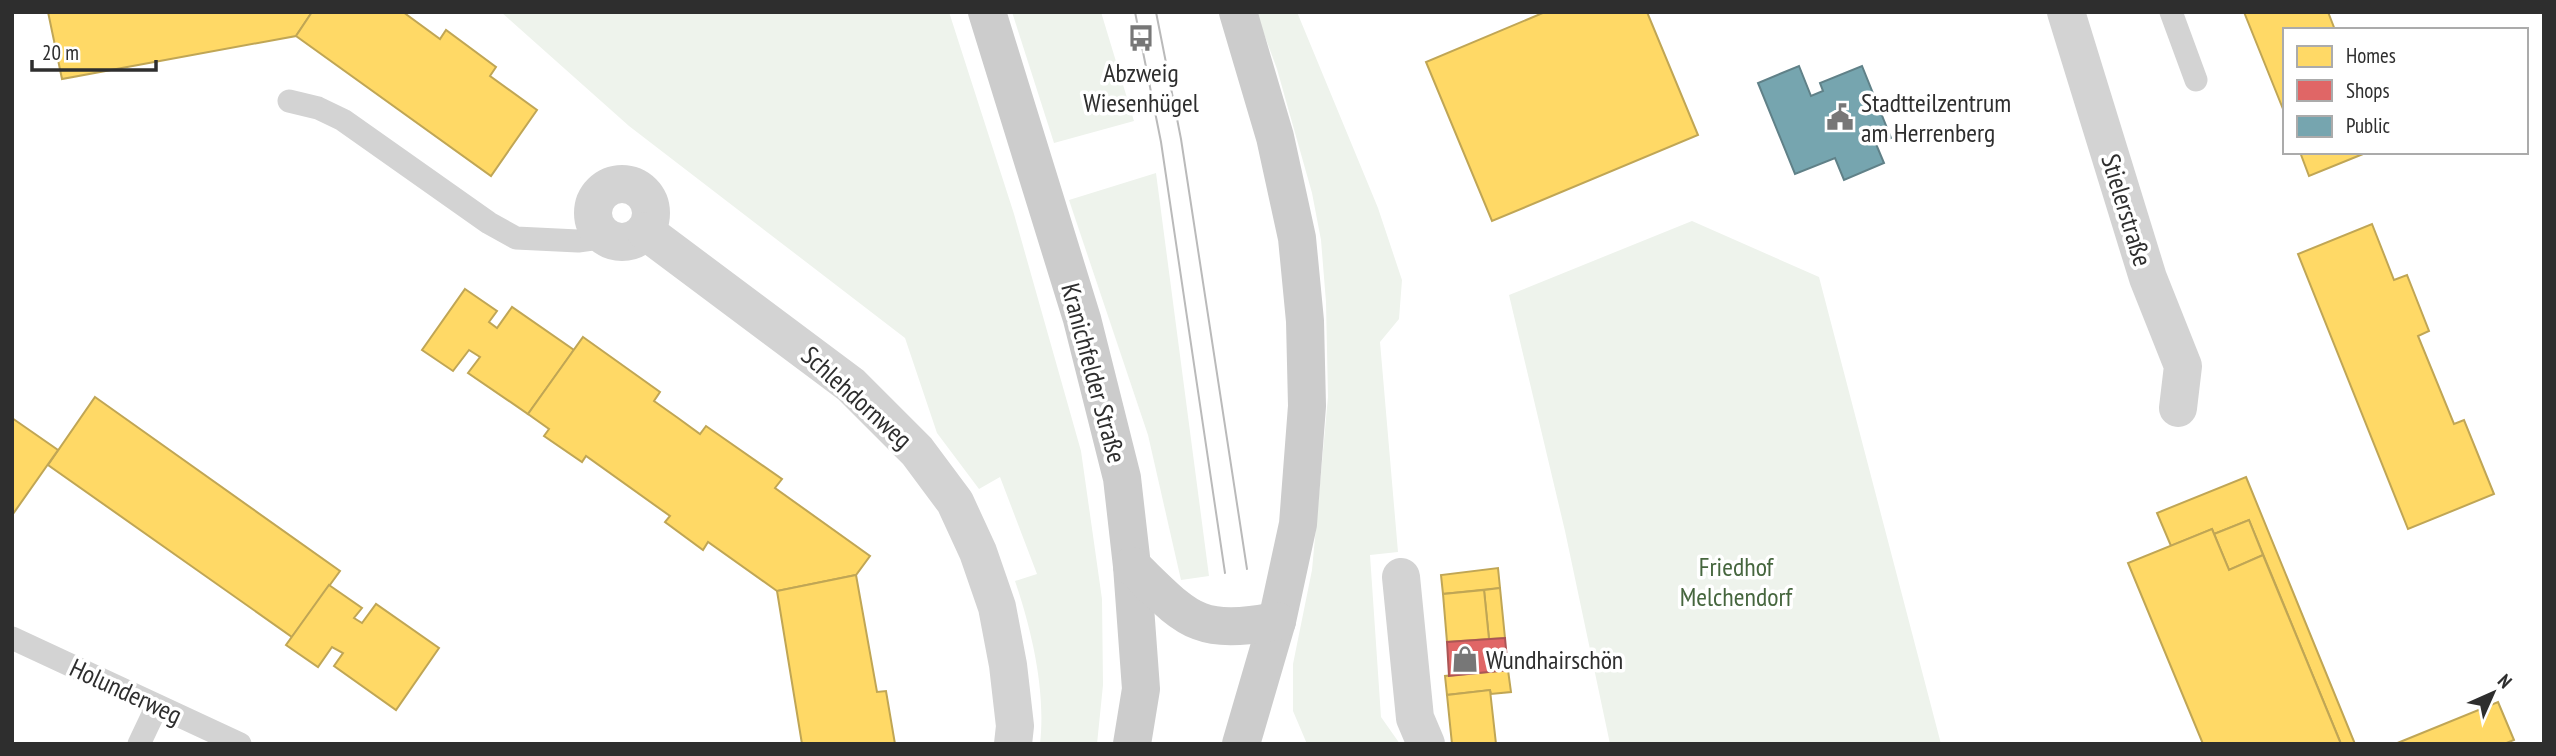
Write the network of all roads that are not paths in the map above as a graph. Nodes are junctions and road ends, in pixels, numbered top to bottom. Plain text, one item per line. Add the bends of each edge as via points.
1 (987, 12) edge
2 (1238, 12) edge
3 (2066, 12) edge
4 (2171, 12) edge
5 (2196, 80) dead end
6 (289, 102) dead end
7 (645, 231) junction
8 (607, 237) junction
9 (2178, 408) dead end
10 (1132, 566) junction
11 (1401, 577) dead end
12 (1277, 621) junction
13 (12, 638) edge
14 (157, 706) junction
15 (139, 744) edge
16 (240, 744) edge
17 (1013, 744) edge
18 (1132, 744) edge
19 (1241, 744) edge
20 (1426, 744) edge

1 - 10 main road, Kranichfelder Straße via 1082,319 1122,478
2 - 12 main road via 1275,137 1297,238 1305,321 1307,406 1298,524
3 - 9 street, Stielerstraße via 2148,278 2183,366
4 - 5 lane
6 - 8 lane via 343,120 516,238 578,241
7 - 8 street via 623,242
7 - 8 street via 649,203 636,188 617,184 595,203 593,212
7 - 17 street, Schlehdornweg via 851,385 917,451 955,502 997,607 1008,665
10 - 12 main road via 1185,616 1203,624 1221,628
10 - 18 main road, Kranichfelder Straße via 1140,689
11 - 20 street via 1415,718
12 - 19 main road
13 - 14 lane, Holunderweg
14 - 15 lane
14 - 16 lane, Holunderweg

